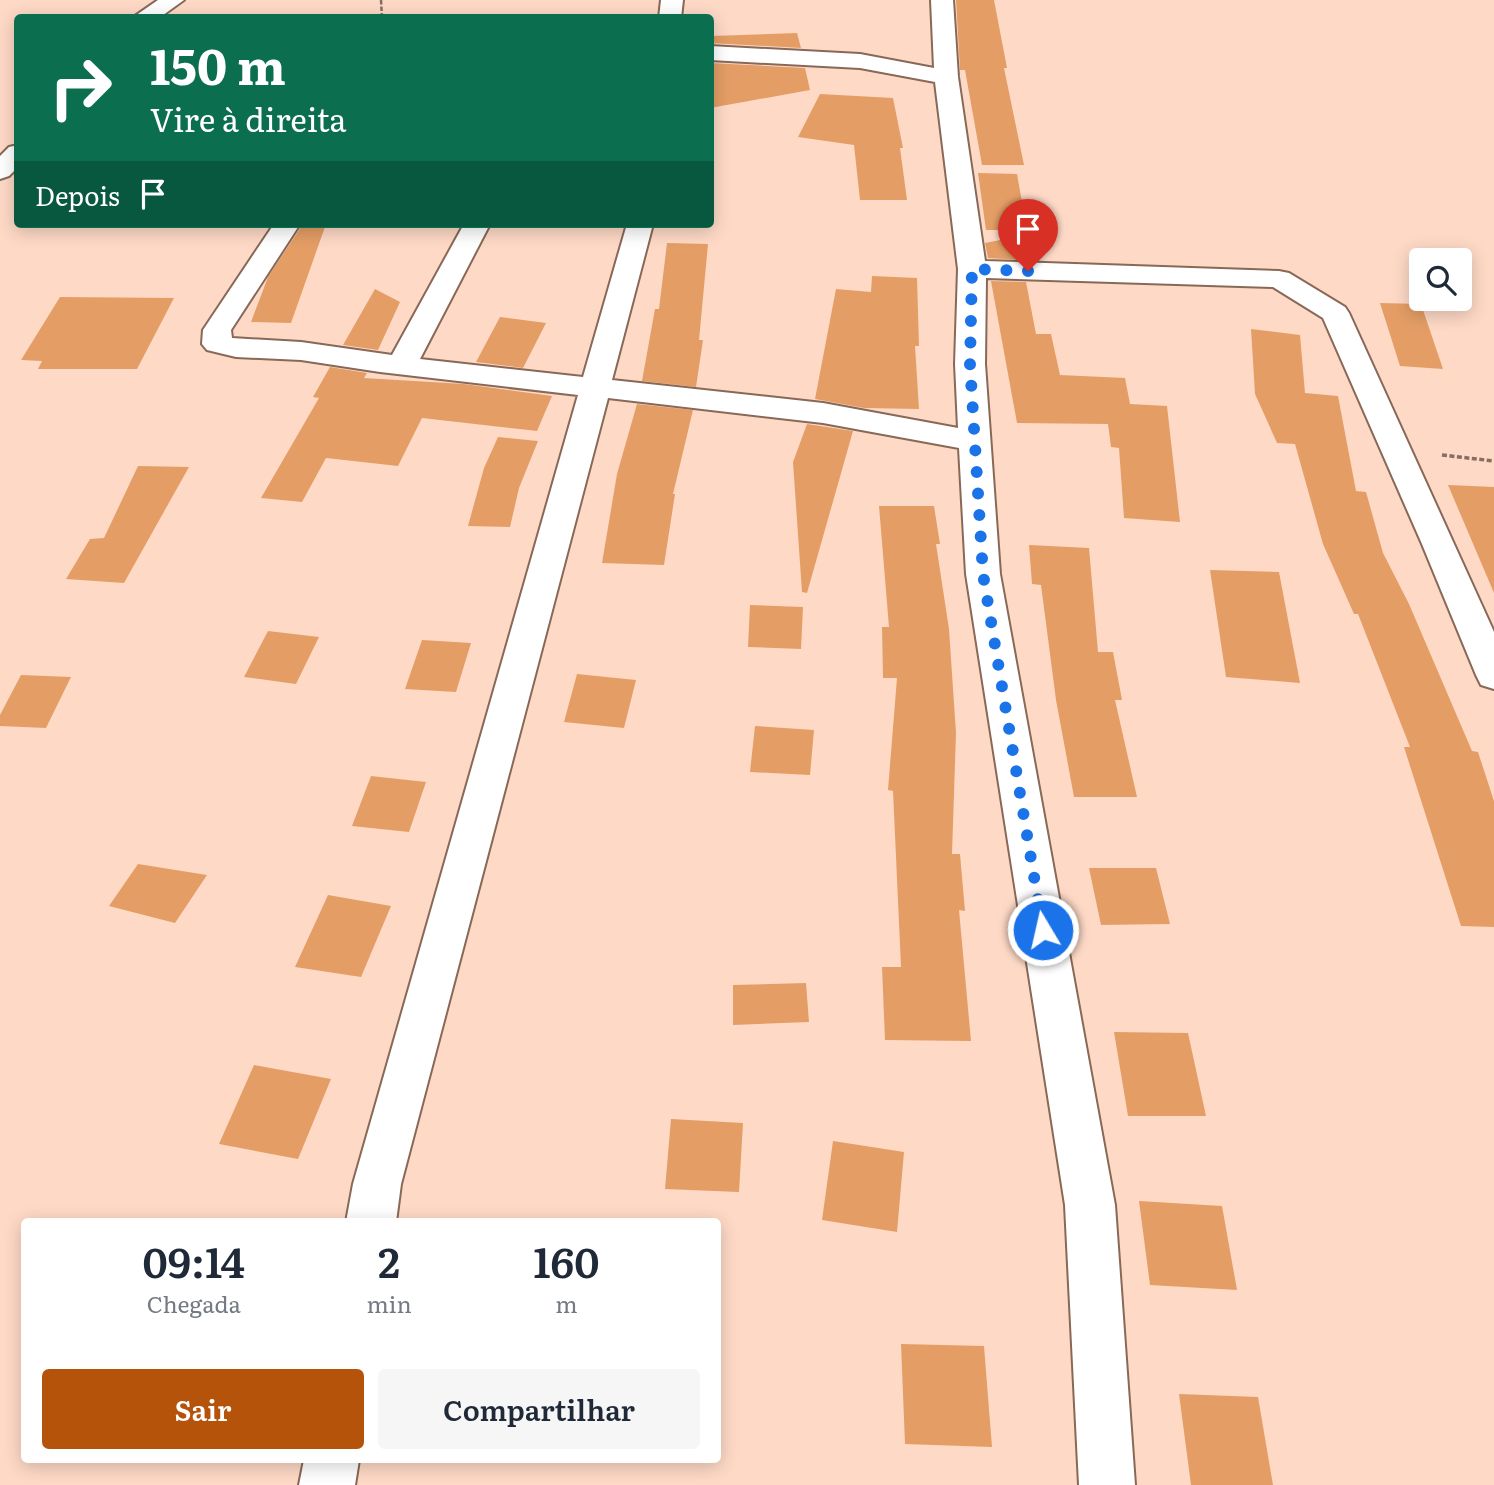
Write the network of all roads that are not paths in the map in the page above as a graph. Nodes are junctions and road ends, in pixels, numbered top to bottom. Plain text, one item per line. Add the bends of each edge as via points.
1 (173, 0) edge
2 (942, 0) edge
3 (149, 14) edge
4 (714, 53) edge
5 (946, 77) junction
6 (14, 156) edge
7 (0, 172) edge
8 (284, 228) edge
9 (475, 228) edge
10 (639, 228) edge
11 (972, 269) junction
12 (402, 365) junction
13 (594, 388) junction
14 (975, 441) junction
15 (1494, 675) edge
16 (372, 1218) edge
17 (331, 1463) edge
18 (327, 1485) edge
19 (1107, 1485) edge

1 - 3 street
2 - 5 street
4 - 5 street via 860,61
5 - 11 street
6 - 7 street
8 - 12 street via 217,331 217,344
9 - 12 street
10 - 13 street
11 - 14 street via 970,364
11 - 15 street via 1279,279 1335,313
12 - 13 street
13 - 14 street via 823,413
13 - 16 street
14 - 19 street via 983,574 1090,1205
17 - 18 street

